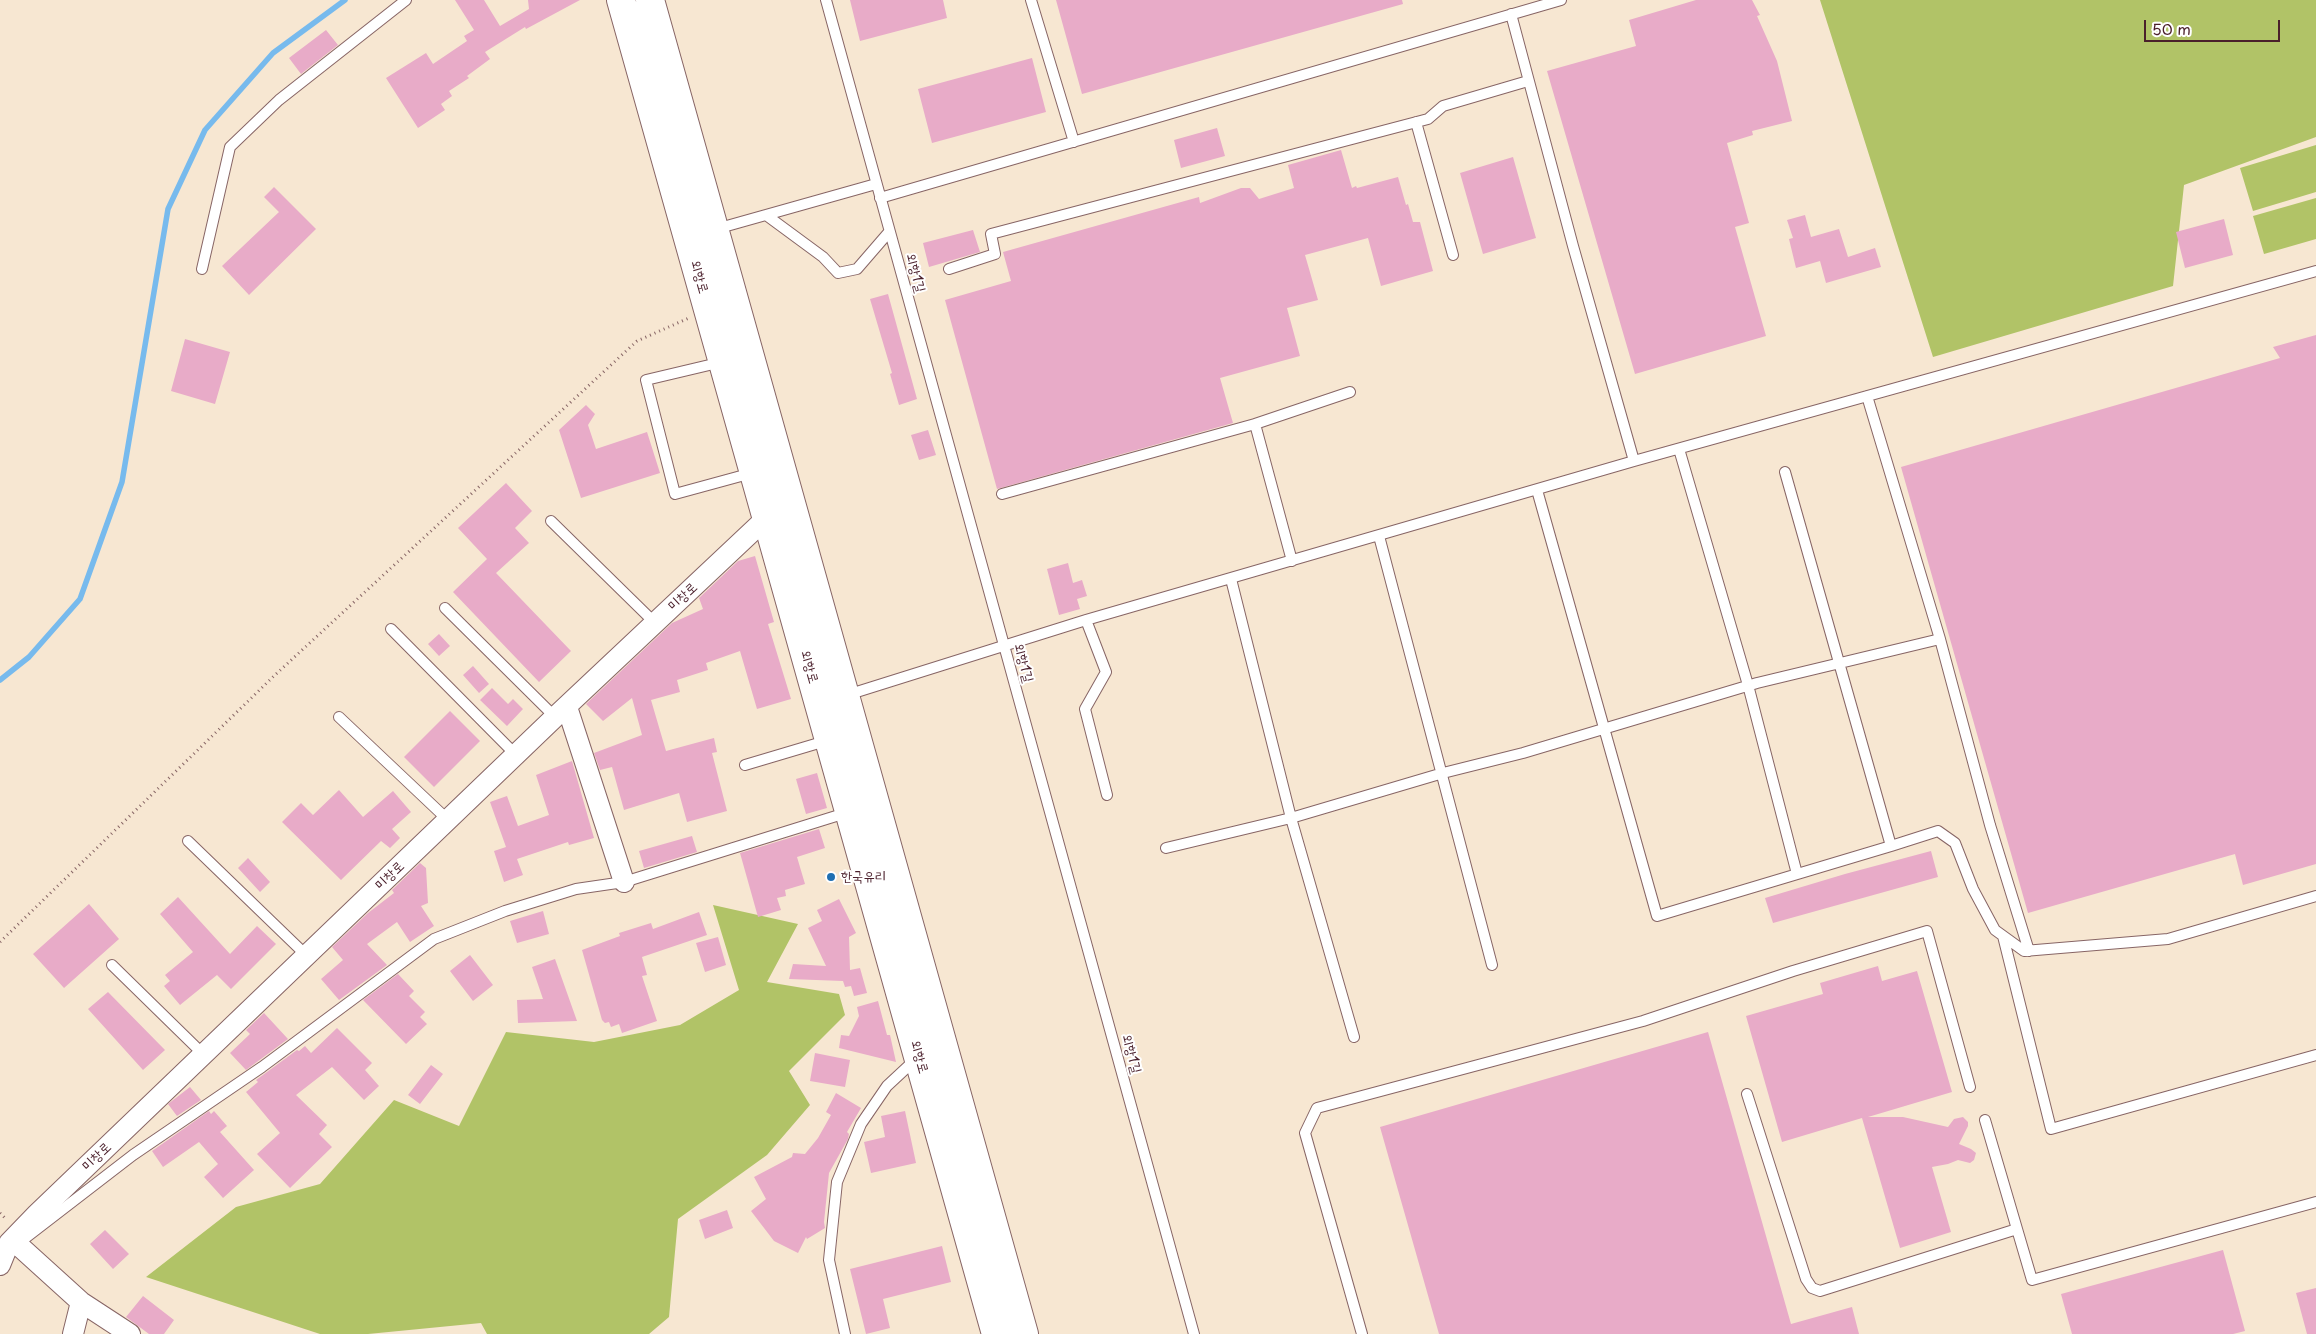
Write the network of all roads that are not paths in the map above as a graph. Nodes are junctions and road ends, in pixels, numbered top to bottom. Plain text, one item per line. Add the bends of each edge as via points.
1 (406, 0) edge
2 (621, 0) edge
3 (650, 0) edge
4 (826, 0) edge
5 (1031, 0) edge
6 (1561, 0) edge
7 (1511, 14) junction
8 (1528, 81) junction
9 (1416, 122) junction
10 (1074, 142) junction
11 (876, 184) junction
12 (880, 198) junction
13 (766, 215) junction
14 (715, 230) junction
15 (889, 232) junction
16 (1453, 256) dead end
17 (202, 268) dead end
18 (949, 269) dead end
19 (2316, 271) edge
20 (722, 362) junction
21 (1350, 392) dead end
22 (1867, 396) junction
23 (1256, 424) junction
24 (1679, 449) junction
25 (1634, 461) junction
26 (1785, 472) dead end
27 (753, 473) junction
28 (1538, 490) junction
29 (1002, 494) dead end
30 (790, 496) junction
31 (766, 518) junction
32 (551, 521) dead end
33 (1379, 536) junction
34 (1292, 562) junction
35 (1231, 579) junction
36 (445, 608) dead end
37 (1086, 620) junction
38 (655, 623) junction
39 (392, 629) dead end
40 (1940, 640) junction
41 (1004, 646) junction
42 (1840, 663) junction
43 (1748, 686) junction
44 (846, 695) junction
45 (561, 712) junction
46 (339, 717) dead end
47 (1605, 728) junction
48 (830, 740) junction
49 (516, 755) junction
50 (745, 765) dead end
51 (1443, 773) junction
52 (1107, 795) dead end
53 (850, 812) junction
54 (1292, 818) junction
55 (448, 820) junction
56 (188, 841) dead end
57 (1891, 846) junction
58 (1166, 848) dead end
59 (1796, 874) junction
60 (624, 882) junction
61 (2316, 896) edge
62 (2003, 936) junction
63 (2029, 951) junction
64 (307, 956) junction
65 (112, 965) dead end
66 (1492, 965) dead end
67 (1354, 1037) dead end
68 (204, 1055) junction
69 (2316, 1055) edge
70 (918, 1056) junction
71 (1970, 1087) dead end
72 (1747, 1094) dead end
73 (1985, 1120) dead end
74 (2316, 1202) edge
75 (2016, 1229) junction
76 (7, 1254) edge
77 (81, 1302) junction
78 (74, 1334) edge
79 (130, 1334) edge
80 (844, 1334) edge
81 (996, 1334) edge
82 (1024, 1334) edge
83 (1194, 1334) edge
84 (1362, 1334) edge

1 - 17 lane via 279,100 230,147
2 - 20 main road, 외항로
3 - 14 main road, 외항로
4 - 11 lane, 외항1길
5 - 10 lane
6 - 7 lane
7 - 8 lane
7 - 10 lane
8 - 9 lane via 1443,106 1428,119
8 - 25 lane
9 - 16 lane
9 - 18 lane via 991,234 995,254
10 - 12 lane
11 - 12 lane, 외항1길
11 - 13 lane
12 - 15 lane, 외항1길
13 - 14 lane
13 - 15 lane via 823,257 838,273 857,268
14 - 30 main road, 외항로
15 - 41 lane, 외항1길
19 - 22 lane
20 - 27 main road, 외항로
20 - 27 lane via 646,380 675,494
21 - 23 lane
22 - 24 lane
22 - 40 lane
23 - 29 lane
23 - 34 lane
24 - 25 lane
24 - 43 lane
25 - 28 lane
26 - 42 lane
27 - 31 main road, 외항로
28 - 33 lane
28 - 47 lane
30 - 31 street, 미창로
30 - 44 main road, 외항로
31 - 38 street, 미창로
31 - 48 main road, 외항로
32 - 38 lane
33 - 34 lane
33 - 51 lane
34 - 35 lane
35 - 37 lane
35 - 54 lane
36 - 45 lane
37 - 41 lane
37 - 52 lane via 1106,672 1085,709
38 - 45 street, 미창로
39 - 49 lane
40 - 42 lane
40 - 63 lane via 1990,825
41 - 44 lane
41 - 83 lane, 외항1길
42 - 43 lane
42 - 57 lane
43 - 47 lane
43 - 59 lane
44 - 82 main road, 외항로
45 - 49 street, 미창로
45 - 60 street
46 - 55 lane
47 - 51 lane
47 - 59 lane via 1657,916
48 - 50 lane
48 - 53 main road, 외항로
49 - 55 street, 미창로
51 - 54 lane
51 - 66 lane
53 - 60 lane
53 - 70 main road, 외항로
54 - 58 lane
54 - 67 lane
55 - 64 street, 미창로
56 - 64 lane
57 - 59 lane
57 - 62 lane via 1938,831 1955,843 1973,889 1995,930
60 - 76 lane via 558,894 434,939 262,1068 133,1154
61 - 63 lane via 2168,939
62 - 63 lane
62 - 69 lane via 2051,1129
64 - 68 street, 미창로
65 - 68 lane
68 - 76 street, 미창로 via 37,1214 9,1243
70 - 80 lane via 887,1086 861,1124 837,1182 829,1260
70 - 81 main road, 외항로
71 - 84 lane via 1927,931 1793,970 1643,1021 1317,1108 1305,1133
72 - 75 lane via 1806,1279 1812,1288 1820,1291
73 - 75 lane
74 - 75 lane via 2032,1280
76 - 77 street
77 - 78 street
77 - 79 street

